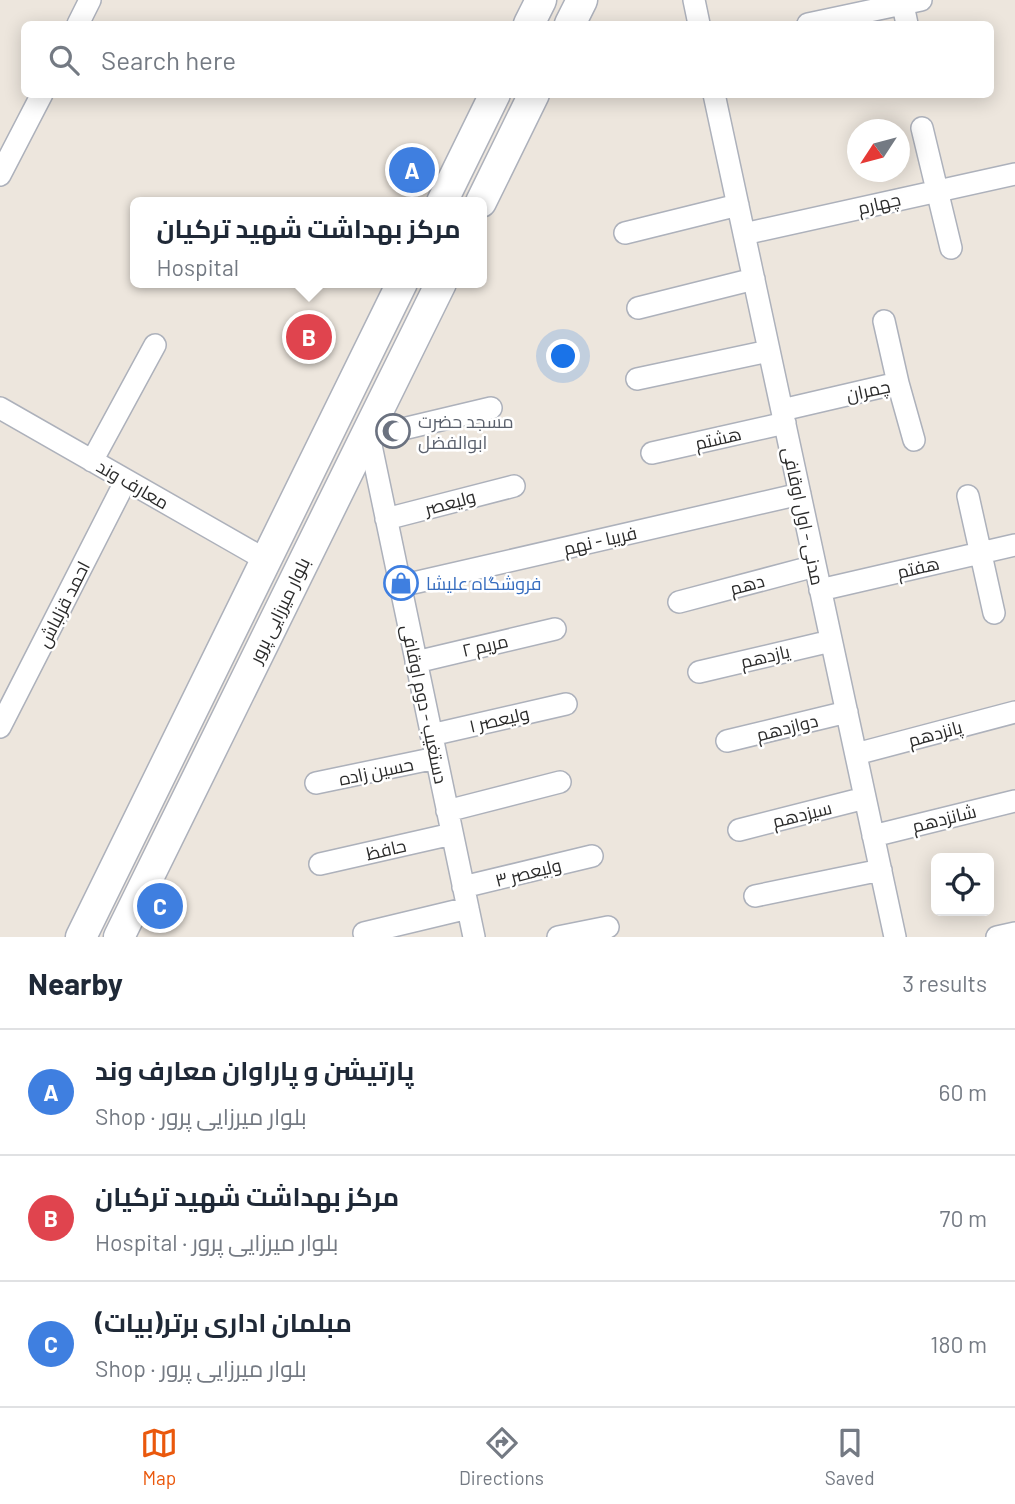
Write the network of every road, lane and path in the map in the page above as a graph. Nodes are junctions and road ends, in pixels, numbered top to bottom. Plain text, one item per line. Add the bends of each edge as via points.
1 (90, 0) edge
2 (541, 0) edge
3 (582, 0) edge
4 (694, 0) edge
5 (908, 7) edge
6 (80, 21) edge
7 (530, 21) edge
8 (572, 21) edge
9 (698, 21) edge
10 (826, 21) edge
11 (40, 98) edge
12 (493, 98) edge
13 (532, 98) edge
14 (715, 98) edge
15 (922, 128) dead end
16 (1015, 174) edge
17 (0, 176) edge
18 (937, 190) junction
19 (444, 197) edge
20 (483, 197) edge
21 (738, 205) junction
22 (625, 233) dead end
23 (744, 234) junction
24 (951, 248) dead end
25 (754, 279) junction
26 (400, 288) edge
27 (439, 288) edge
28 (639, 308) dead end
29 (884, 321) dead end
30 (155, 345) dead end
31 (769, 351) junction
32 (637, 379) dead end
33 (898, 383) junction
34 (0, 408) edge
35 (491, 408) dead end
36 (783, 417) junction
37 (368, 434) junction
38 (914, 440) dead end
39 (652, 453) dead end
40 (92, 461) junction
41 (126, 480) junction
42 (514, 486) dead end
43 (800, 494) junction
44 (968, 496) dead end
45 (386, 519) junction
46 (1015, 545) edge
47 (980, 553) junction
48 (266, 560) junction
49 (815, 566) junction
50 (400, 586) junction
51 (820, 590) junction
52 (679, 602) dead end
53 (994, 613) dead end
54 (555, 629) dead end
55 (831, 641) junction
56 (416, 662) junction
57 (699, 672) dead end
58 (566, 704) dead end
59 (847, 712) junction
60 (1015, 712) edge
61 (0, 727) edge
62 (431, 735) junction
63 (727, 741) dead end
64 (856, 754) junction
65 (436, 758) junction
66 (560, 782) dead end
67 (316, 783) dead end
68 (865, 798) junction
69 (1015, 801) edge
70 (447, 811) junction
71 (739, 830) dead end
72 (452, 834) junction
73 (873, 836) junction
74 (592, 856) dead end
75 (320, 864) dead end
76 (880, 870) junction
77 (755, 896) dead end
78 (465, 898) junction
79 (608, 927) dead end
80 (364, 933) dead end
81 (1015, 933) edge
82 (81, 937) edge
83 (119, 937) edge
84 (474, 937) edge
85 (558, 937) edge
86 (895, 937) edge
87 (997, 937) edge

1 - 6 street
2 - 7 main road
3 - 8 main road
4 - 9 street
5 - 10 street
11 - 17 street
12 - 19 main road
13 - 20 main road
14 - 21 street, مدنی - اول اوقافی
15 - 18 street
16 - 18 street, چهارم
18 - 23 street, چهارم
18 - 24 street
21 - 22 street
21 - 23 street, مدنی - اول اوقافی
23 - 25 street, مدنی - اول اوقافی
25 - 28 street
25 - 31 street, مدنی - اول اوقافی
26 - 48 main road, بلوار میرزایی پرور
27 - 37 main road, بلوار میرزایی پرور
29 - 33 street
30 - 40 street
31 - 32 street
31 - 36 street, مدنی - اول اوقافی
33 - 36 street, چمران
33 - 38 street, چمران
34 - 40 street, معارف وند
35 - 37 street
36 - 39 street, هشتم
36 - 43 street, مدنی - اول اوقافی
37 - 45 street, دستغیب - دوم اوقافی
37 - 83 main road, بلوار میرزایی پرور
40 - 41 street, معارف وند
41 - 48 street, معارف وند
41 - 61 street, احمد قزلباش
42 - 45 street, ولیعصر
43 - 49 street, مدنی - اول اوقافی
43 - 50 street, فریبا - نهم
44 - 47 street
45 - 50 street, دستغیب - دوم اوقافی
46 - 47 street, هفتم
47 - 51 street, هفتم
47 - 53 street
48 - 82 main road, بلوار میرزایی پرور
49 - 51 street, مدنی - اول اوقافی
49 - 52 street, دهم
50 - 56 street, دستغیب - دوم اوقافی
51 - 55 street, مدنی - اول اوقافی
54 - 56 street, مریم ۲
55 - 57 street, یازدهم
55 - 59 street, مدنی - اول اوقافی
56 - 62 street, دستغیب - دوم اوقافی
58 - 62 street, ولیعصر ۱
59 - 63 street, دوازدهم
59 - 64 street, مدنی - اول اوقافی
60 - 64 street, پانزدهم
62 - 65 street, دستغیب - دوم اوقافی
64 - 68 street, مدنی - اول اوقافی
65 - 67 street, حسین زاده
65 - 70 street, دستغیب - دوم اوقافی
66 - 70 street
68 - 71 street, سیزدهم
68 - 73 street, مدنی - اول اوقافی
69 - 73 street, شانزدهم
70 - 72 street, دستغیب - دوم اوقافی
72 - 75 street, حافظ
72 - 78 street, دستغیب - دوم اوقافی
73 - 76 street, مدنی - اول اوقافی
74 - 78 street, ولیعصر ۳
76 - 77 street
76 - 86 street, مدنی - اول اوقافی
78 - 80 street, ولیعصر ۳
78 - 84 street, دستغیب - دوم اوقافی
79 - 85 street
81 - 87 street

